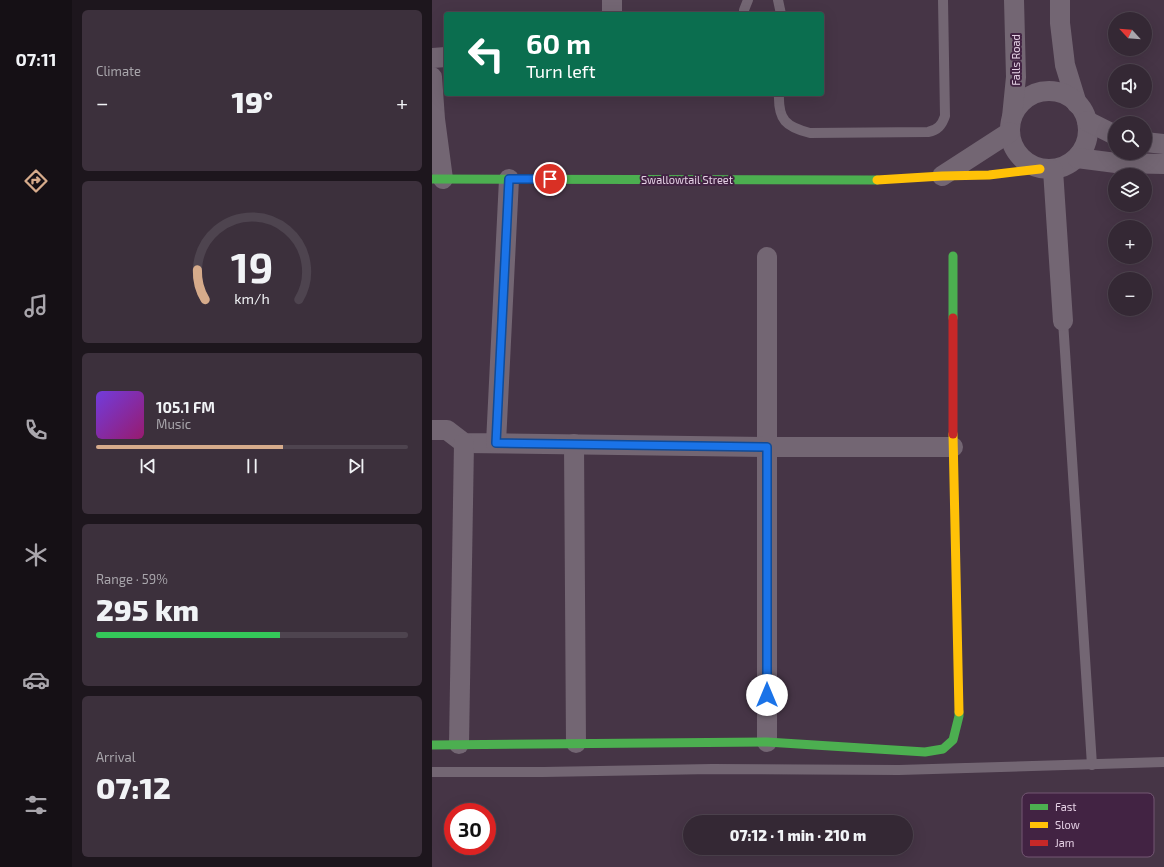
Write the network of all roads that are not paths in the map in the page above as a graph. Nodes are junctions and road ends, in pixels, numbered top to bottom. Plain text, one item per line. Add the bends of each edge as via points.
1 (612, 0) edge
2 (748, 0) edge
3 (778, 0) edge
4 (943, 0) edge
5 (1014, 0) edge
6 (1060, 0) edge
7 (612, 12) edge
8 (744, 12) edge
9 (781, 12) edge
10 (432, 58) edge
11 (444, 58) edge
12 (432, 77) edge
13 (779, 96) edge
14 (1077, 104) junction
15 (1088, 122) junction
16 (1011, 126) junction
17 (1108, 132) edge
18 (1152, 143) edge
19 (1164, 144) edge
20 (1077, 158) junction
21 (1164, 164) edge
22 (1046, 169) junction
23 (942, 176) junction
24 (437, 179) edge
25 (509, 179) junction
26 (953, 256) dead end
27 (767, 257) dead end
28 (1063, 321) joint
29 (432, 430) edge
30 (464, 443) junction
31 (496, 443) junction
32 (574, 444) junction
33 (767, 447) junction
34 (953, 448) junction
35 (767, 742) junction
36 (576, 743) junction
37 (459, 744) junction
38 (432, 745) edge
39 (1164, 762) edge
40 (1092, 765) junction
41 (432, 772) edge

1 - 7 street
2 - 8 lane
3 - 9 lane
4 - 13 lane via 945,116 943,123 934,131 810,133 794,128 783,119
5 - 16 street, Falls Road via 1016,77
6 - 14 street via 1060,23 1066,65
10 - 11 street
12 - 24 street
14 - 15 street
14 - 16 street via 1062,93 1037,93 1017,108
15 - 17 street
15 - 20 street via 1088,135
16 - 22 street via 1012,144 1018,155 1028,163
16 - 23 street, Swallowtail Street
18 - 19 street
20 - 21 street via 1116,163
20 - 22 street via 1066,166
22 - 23 street, Swallowtail Street via 989,175
22 - 28 street
23 - 25 street, Swallowtail Street via 885,180
24 - 25 street, Swallowtail Street
25 - 31 street
26 - 34 street
27 - 33 street
28 - 40 lane
29 - 30 street via 447,430
30 - 31 street
30 - 37 street
31 - 32 street
32 - 33 street
32 - 36 street
33 - 34 street
33 - 35 street
34 - 35 street via 959,716 953,740 943,749 925,752
35 - 36 street
36 - 37 street
37 - 38 street
39 - 40 lane
40 - 41 lane via 899,770

